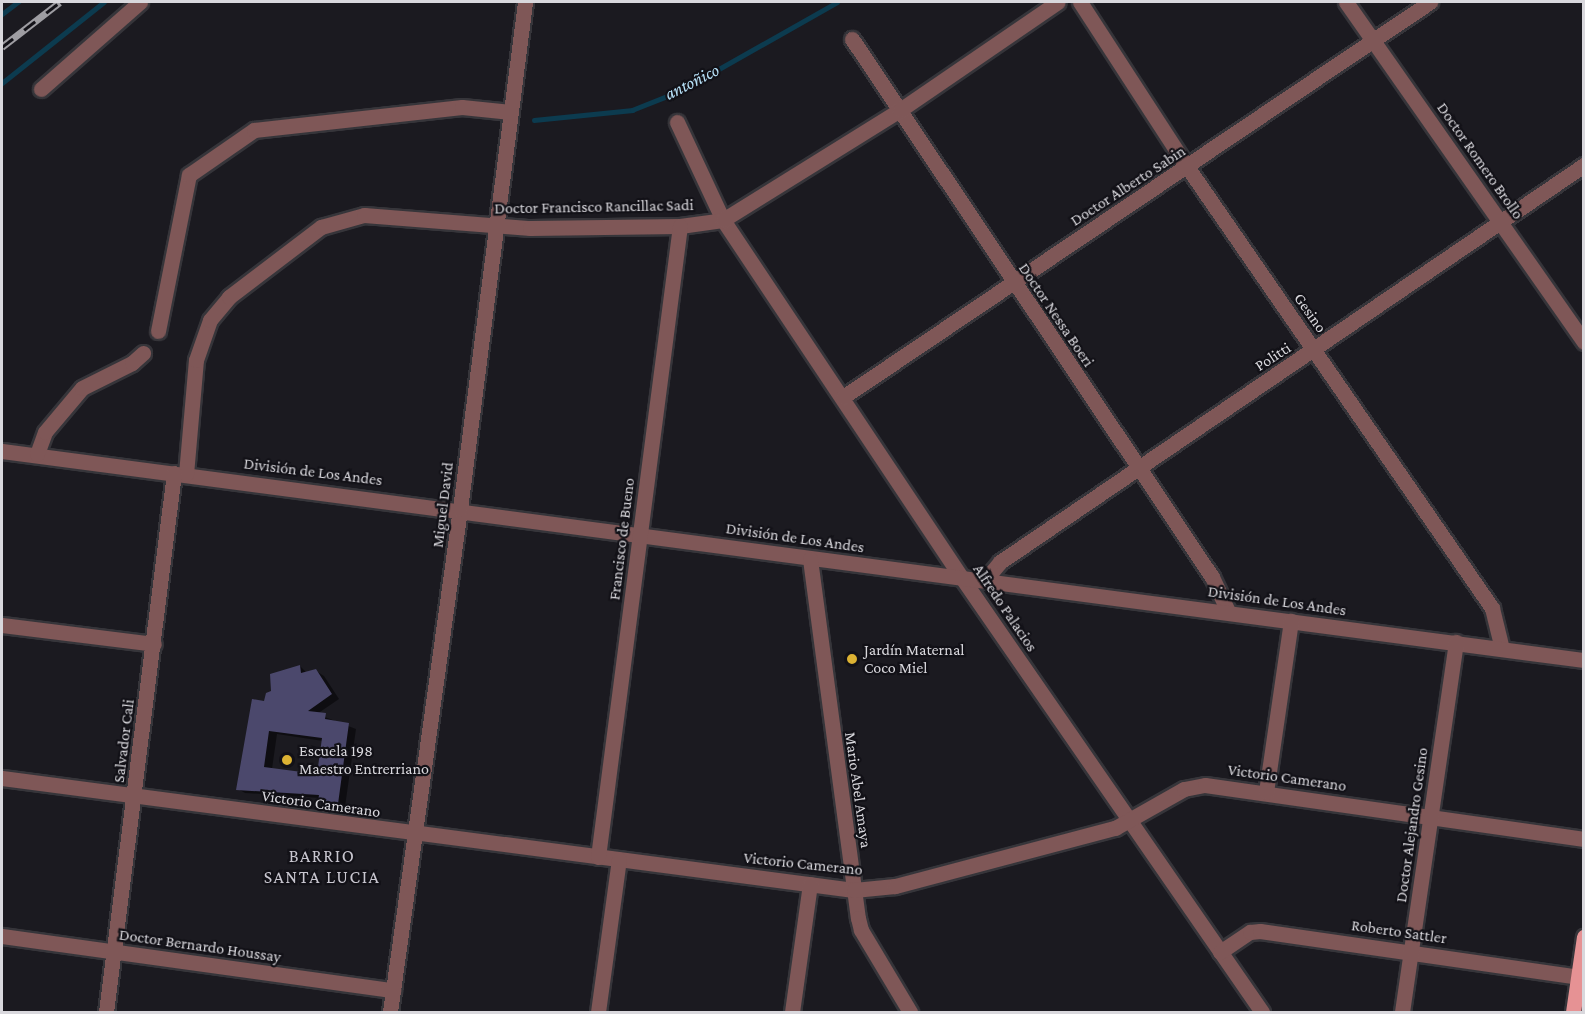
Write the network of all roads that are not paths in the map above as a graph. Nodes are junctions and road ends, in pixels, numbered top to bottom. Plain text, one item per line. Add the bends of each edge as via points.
1 (140, 2) edge
2 (525, 2) edge
3 (1058, 2) edge
4 (1080, 2) edge
5 (1346, 2) edge
6 (1430, 2) edge
7 (852, 39) dead end
8 (1374, 41) junction
9 (41, 89) dead end
10 (900, 110) junction
11 (511, 112) junction
12 (677, 122) dead end
13 (1584, 165) edge
14 (1188, 168) junction
15 (723, 220) junction
16 (1501, 222) junction
17 (680, 226) junction
18 (496, 227) junction
19 (1012, 283) junction
20 (210, 320) joint
21 (158, 332) dead end
22 (1584, 342) edge
23 (1314, 351) junction
24 (143, 353) dead end
25 (843, 397) junction
26 (2, 450) edge
27 (37, 454) junction
28 (1137, 467) junction
29 (180, 474) junction
30 (460, 509) junction
31 (641, 534) junction
32 (810, 559) junction
33 (962, 578) junction
34 (985, 580) junction
35 (1228, 612) junction
36 (1291, 621) junction
37 (2, 625) edge
38 (1456, 642) junction
39 (154, 644) junction
40 (1502, 649) junction
41 (1584, 660) edge
42 (2, 778) edge
43 (1266, 792) junction
44 (135, 797) junction
45 (1432, 815) junction
46 (1130, 822) junction
47 (416, 834) junction
48 (1584, 839) edge
49 (598, 856) junction
50 (619, 859) junction
51 (810, 884) junction
52 (854, 890) junction
53 (2, 936) edge
54 (1584, 937) edge
55 (1220, 952) junction
56 (1411, 952) junction
57 (114, 953) junction
58 (1578, 976) junction
59 (393, 990) junction
60 (106, 1012) edge
61 (390, 1012) edge
62 (598, 1012) edge
63 (792, 1012) edge
64 (910, 1012) edge
65 (1262, 1012) edge
66 (1402, 1012) edge
67 (1573, 1012) edge

1 - 9 street
2 - 11 street, Miguel David
3 - 10 street, Doctor Francisco Rancillac Sadi
4 - 14 street, Gesino
5 - 8 street, Doctor Romero Brollo
6 - 8 street, Doctor Alberto Sabin
7 - 10 street, Doctor Nessa Boeri
8 - 14 street, Doctor Alberto Sabin
8 - 16 street, Doctor Romero Brollo
10 - 15 street, Doctor Francisco Rancillac Sadi
10 - 19 street, Doctor Nessa Boeri
11 - 18 street, Miguel David
11 - 21 street via 462,107 254,130 189,175
12 - 15 street, Alfredo Palacios
13 - 16 street, Politti
14 - 19 street, Doctor Alberto Sabin
14 - 23 street, Gesino
15 - 17 street, Doctor Francisco Rancillac Sadi
15 - 25 street, Alfredo Palacios
16 - 22 street, Doctor Romero Brollo
16 - 23 street, Politti
17 - 18 street, Doctor Francisco Rancillac Sadi
17 - 31 street, Francisco de Bueno
18 - 20 street, Doctor Francisco Rancillac Sadi via 364,215 335,220 310,233 229,297
18 - 30 street, Miguel David
19 - 25 street, Doctor Alberto Sabin
19 - 28 street, Doctor Nessa Boeri
20 - 29 street, Salvador Cali via 196,360
23 - 28 street, Politti
23 - 40 street, Gesino via 1492,608
24 - 27 street via 132,363 82,388 45,432
25 - 33 street, Alfredo Palacios
26 - 27 street, División de Los Andes
27 - 29 street, División de Los Andes
28 - 34 street, Politti via 1000,562
28 - 35 street, Doctor Nessa Boeri via 1212,577
29 - 30 street, División de Los Andes
29 - 39 street, Salvador Cali
30 - 31 street, División de Los Andes
30 - 47 street, Miguel David
31 - 32 street, División de Los Andes
31 - 49 street, Francisco de Bueno
32 - 33 street, División de Los Andes
32 - 52 street, Mario Abel Amaya
33 - 34 street, División de Los Andes
33 - 46 street, Alfredo Palacios
34 - 35 street, División de Los Andes
35 - 36 street, División de Los Andes
36 - 38 street, División de Los Andes
36 - 43 street
37 - 39 street
38 - 40 street, División de Los Andes
38 - 45 street, Doctor Alejandro Gesino
39 - 44 street, Salvador Cali
40 - 41 street, División de Los Andes
42 - 44 street, Victorio Camerano
43 - 45 street, Victorio Camerano
43 - 46 street, Victorio Camerano via 1195,786
44 - 47 street, Victorio Camerano
44 - 57 street, Salvador Cali
45 - 48 street, Victorio Camerano
45 - 56 street, Doctor Alejandro Gesino
46 - 52 street, Victorio Camerano via 895,886
46 - 55 street, Alfredo Palacios
47 - 49 street, Victorio Camerano
47 - 59 street, Miguel David
49 - 50 street, Victorio Camerano
50 - 51 street, Victorio Camerano
50 - 62 street
51 - 52 street, Victorio Camerano
51 - 63 street
52 - 64 street, Mario Abel Amaya via 861,930
53 - 57 street, Doctor Bernardo Houssay
54 - 58 main road
55 - 56 street, Roberto Sattler via 1250,932 1260,931
55 - 65 street, Alfredo Palacios
56 - 58 street, Roberto Sattler
56 - 66 street, Doctor Alejandro Gesino
57 - 59 street, Doctor Bernardo Houssay
57 - 60 street, Salvador Cali
58 - 67 main road
59 - 61 street, Miguel David

